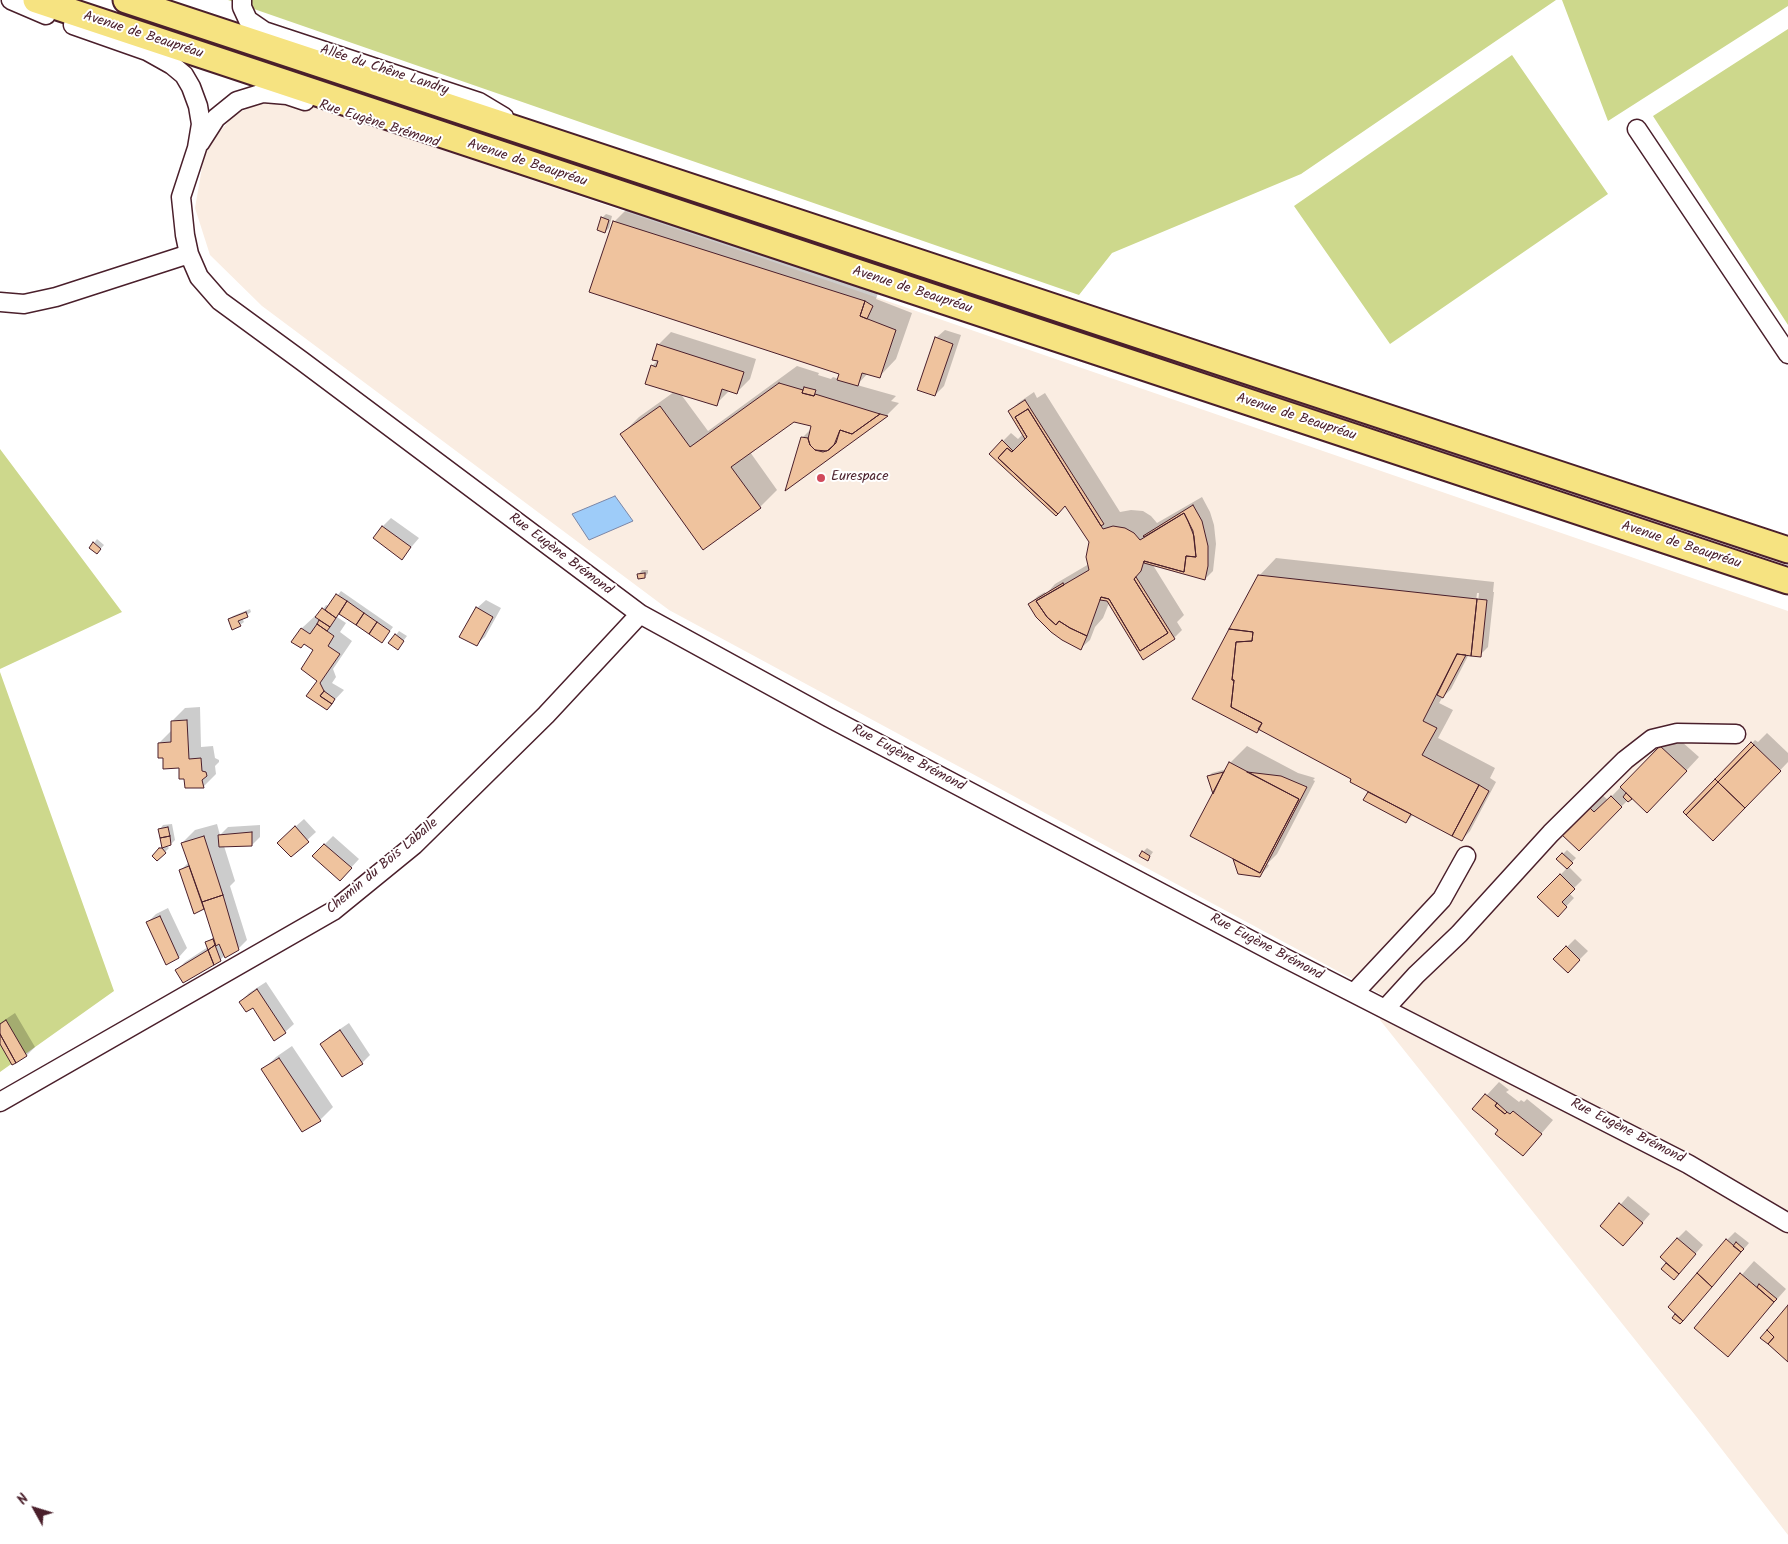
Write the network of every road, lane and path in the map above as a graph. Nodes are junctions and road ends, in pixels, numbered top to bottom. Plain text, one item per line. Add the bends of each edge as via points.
1 (11, 0) edge
2 (36, 0) edge
3 (126, 0) edge
4 (242, 0) edge
5 (1637, 129) dead end
6 (537, 136) junction
7 (197, 148) junction
8 (581, 182) junction
9 (189, 254) junction
10 (0, 302) edge
11 (1788, 354) edge
12 (1678, 545) junction
13 (1786, 549) edge
14 (1788, 581) edge
15 (1788, 592) edge
16 (640, 614) junction
17 (1736, 734) dead end
18 (1466, 856) dead end
19 (1354, 993) junction
20 (1385, 1009) junction
21 (0, 1102) edge
22 (1788, 1224) edge

1 - 7 street, Rue Eugène Brémond via 147,51 172,65 184,75 198,106 201,124
2 - 8 highway, Avenue de Beaupréau
3 - 6 highway, Avenue de Beaupréau
4 - 6 street, Allée du Chêne Landry via 248,20 264,31 479,102
5 - 11 street
6 - 13 highway, Avenue de Beaupréau
7 - 8 street, Rue Eugène Brémond via 216,118 237,101 263,93 287,95 476,157
7 - 9 street, Rue Eugène Brémond via 181,197
8 - 12 highway, Avenue de Beaupréau
9 - 10 street via 56,297 24,304
9 - 16 street, Rue Eugène Brémond via 199,277 220,302
12 - 14 highway, Avenue de Beaupréau
12 - 15 highway via 1718,566
16 - 19 street, Rue Eugène Brémond via 828,717
16 - 21 street, Chemin du Bois Laballe via 546,715 414,845 333,912
17 - 20 street via 1677,734 1652,739 1625,760 1551,833
18 - 19 street via 1442,899
19 - 20 street, Rue Eugène Brémond
20 - 22 street, Rue Eugène Brémond via 1688,1164

